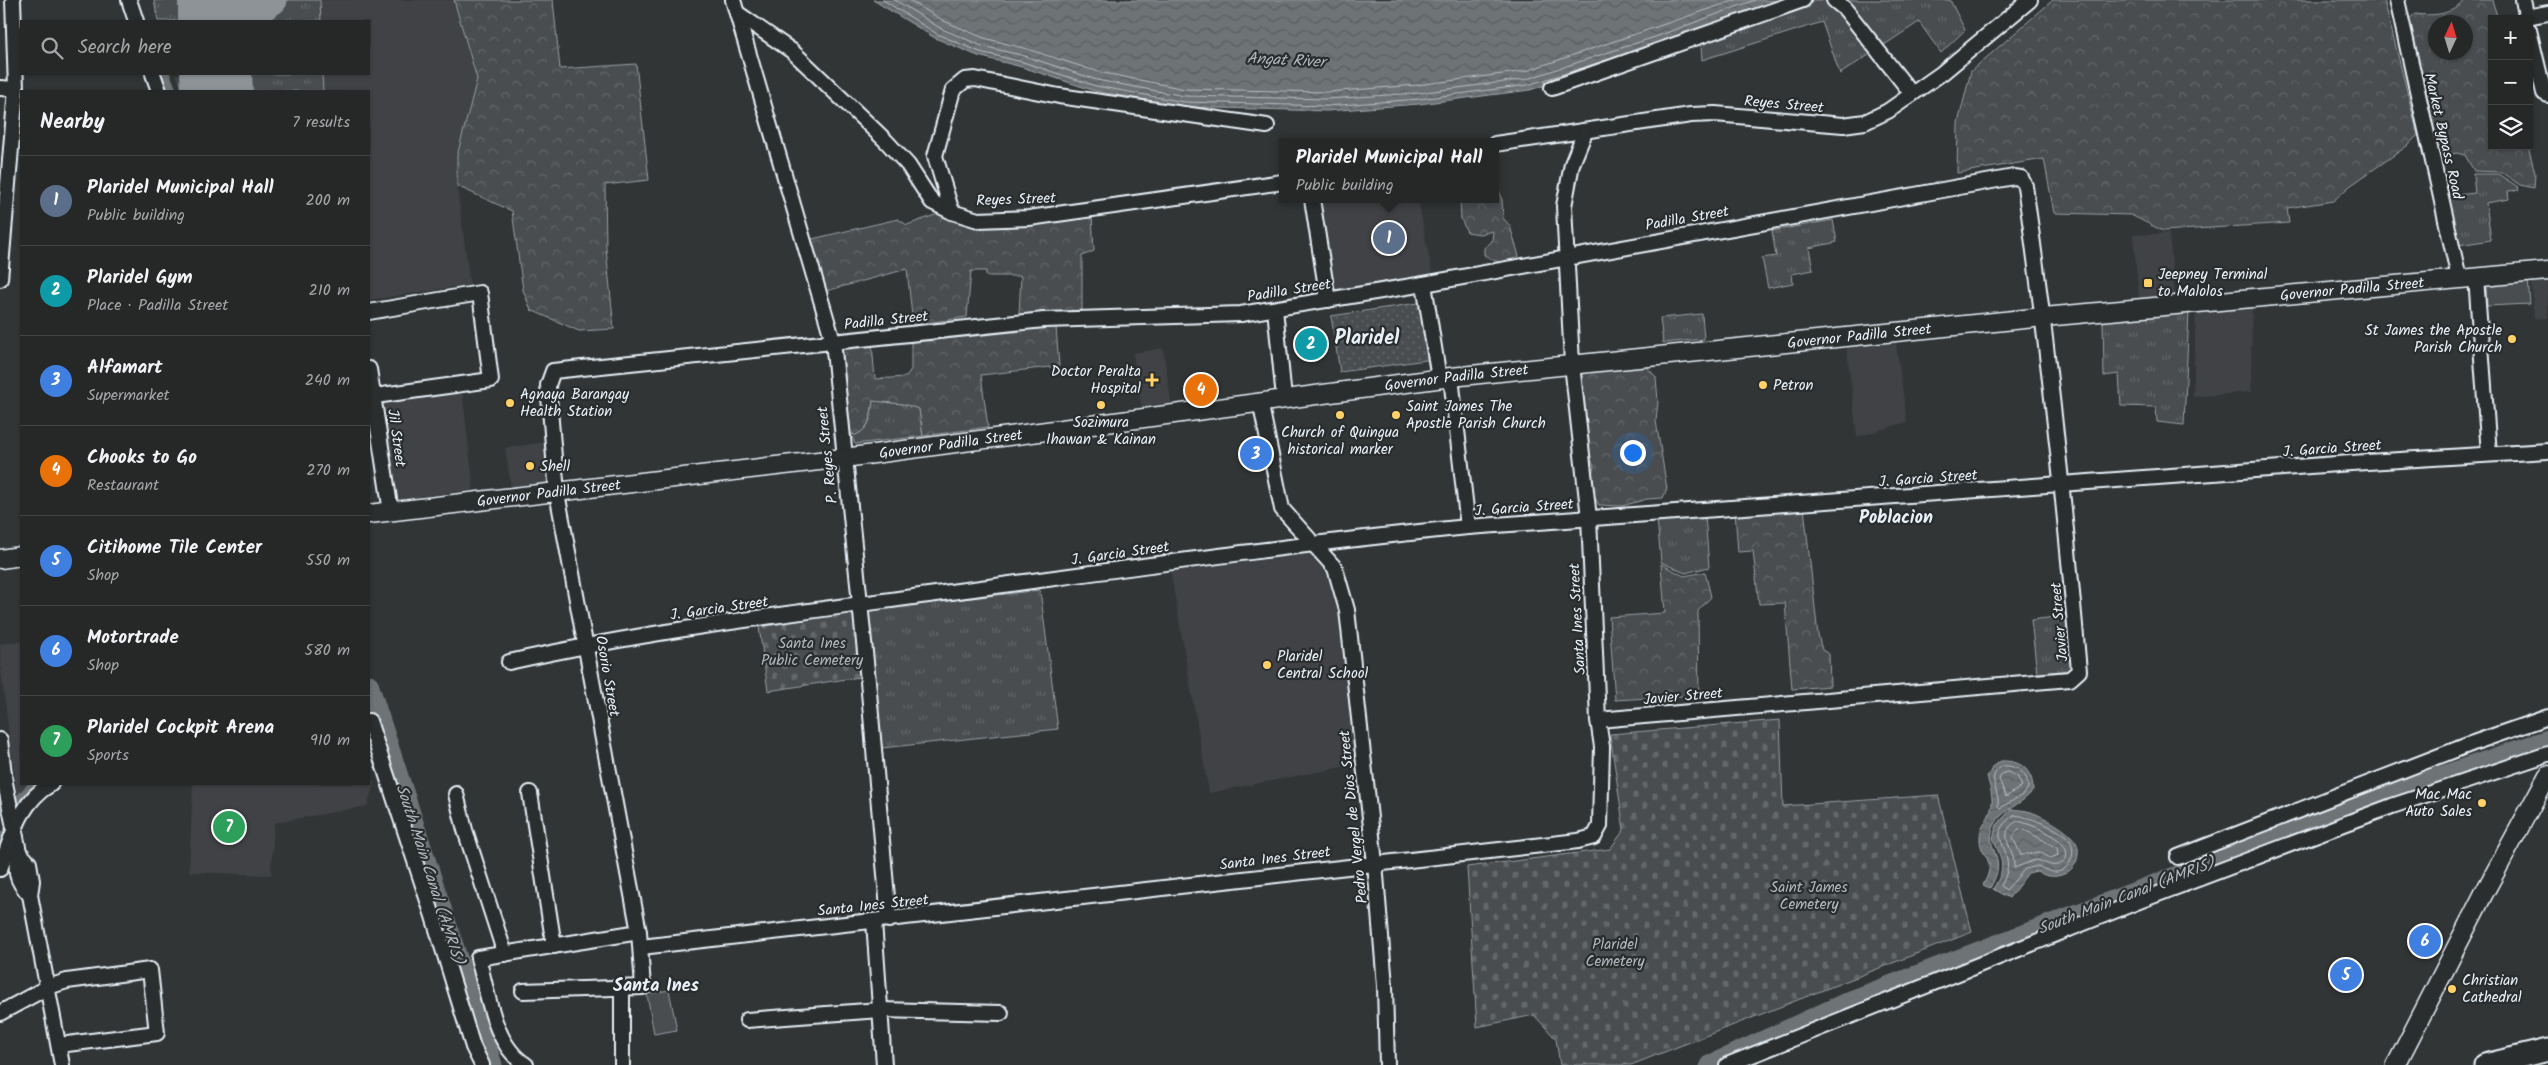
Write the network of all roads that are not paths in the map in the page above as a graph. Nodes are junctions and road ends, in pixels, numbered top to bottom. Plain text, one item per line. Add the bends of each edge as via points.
1 (13, 0) edge
2 (129, 0) edge
3 (734, 0) edge
4 (1803, 0) edge
5 (1834, 0) edge
6 (2030, 0) edge
7 (2396, 0) edge
8 (2523, 0) edge
9 (2548, 13) edge
10 (740, 15) junction
11 (2526, 15) edge
12 (136, 20) edge
13 (2533, 20) edge
14 (2533, 44) edge
15 (153, 75) edge
16 (0, 88) edge
17 (1552, 88) dead end
18 (16, 89) junction
19 (159, 90) edge
20 (1912, 94) junction
21 (2548, 95) edge
22 (1267, 126) dead end
23 (1585, 132) junction
24 (1499, 143) edge
25 (2021, 178) joint
26 (1279, 183) edge
27 (1313, 203) edge
28 (952, 212) junction
29 (1567, 256) junction
30 (2548, 270) edge
31 (0, 278) edge
32 (2468, 278) junction
33 (1424, 284) junction
34 (1328, 300) junction
35 (1275, 309) junction
36 (370, 312) edge
37 (2044, 317) junction
38 (833, 341) junction
39 (1572, 364) junction
40 (553, 371) joint
41 (370, 374) edge
42 (1445, 378) junction
43 (375, 396) junction
44 (1284, 398) junction
45 (1260, 401) junction
46 (2548, 451) edge
47 (2489, 454) junction
48 (844, 458) junction
49 (2063, 484) junction
50 (557, 492) junction
51 (390, 512) junction
52 (370, 514) edge
53 (1589, 518) junction
54 (1468, 527) junction
55 (1338, 540) junction
56 (1315, 543) junction
57 (20, 556) edge
58 (0, 559) edge
59 (1335, 568) junction
60 (860, 605) junction
61 (586, 644) junction
62 (509, 662) dead end
63 (2548, 717) edge
64 (1598, 720) junction
65 (370, 724) edge
66 (0, 740) edge
67 (2548, 754) edge
68 (2548, 775) edge
69 (48, 785) edge
70 (530, 793) dead end
71 (456, 794) dead end
72 (14, 831) junction
73 (2178, 857) dead end
74 (1375, 863) junction
75 (0, 869) edge
76 (889, 920) junction
77 (874, 921) junction
78 (639, 932) junction
79 (554, 946) junction
80 (641, 947) junction
81 (505, 954) junction
82 (48, 987) junction
83 (622, 988) junction
84 (523, 991) dead end
85 (880, 1010) junction
86 (1001, 1012) dead end
87 (0, 1013) edge
88 (747, 1020) dead end
89 (59, 1045) junction
90 (2548, 1050) edge
91 (62, 1065) edge
92 (482, 1065) edge
93 (526, 1065) edge
94 (622, 1065) edge
95 (884, 1065) edge
96 (1387, 1065) edge
97 (1727, 1065) edge
98 (2396, 1065) edge
99 (2485, 1065) edge

1 - 18 street
2 - 12 street
3 - 10 street, P. Reyes Street
4 - 17 street
5 - 20 street via 1845,9
6 - 20 street, Reyes Street via 2003,25
7 - 32 street, Market Bypass Road
8 - 11 street
9 - 13 street
10 - 28 street, Reyes Street via 792,51 908,165 932,202
10 - 38 street, P. Reyes Street
14 - 21 street via 2544,94
15 - 19 street
16 - 18 street
18 - 31 street
20 - 23 street, Reyes Street via 1888,111 1864,122 1850,124 1715,114
22 - 28 street via 965,80 953,90 935,156
23 - 24 street, Reyes Street
23 - 29 street, Santa Ines Street via 1572,164 1564,206
25 - 29 street, Padilla Street via 2014,176
25 - 37 street, Javier Street via 2025,186
26 - 28 street, Reyes Street via 1029,218 978,220
27 - 34 street
29 - 33 street, Padilla Street
29 - 39 street, Santa Ines Street
30 - 32 main road, Governor Padilla Street
32 - 37 main road, Governor Padilla Street
32 - 47 street, Market Bypass Road
33 - 34 street, Padilla Street
33 - 42 street
34 - 35 street, Padilla Street
35 - 38 street, Padilla Street via 1241,314 1044,320
35 - 44 street
36 - 43 street via 480,293 491,380
37 - 39 main road, Governor Padilla Street
37 - 49 street, Javier Street
38 - 40 street, Padilla Street
38 - 48 street, P. Reyes Street
39 - 42 main road, Governor Padilla Street
39 - 53 street, Santa Ines Street
40 - 50 street, Osorio Street via 548,385
41 - 43 street, Jil Street
42 - 44 main road, Governor Padilla Street
42 - 54 street
43 - 51 street, Jil Street
44 - 45 main road, Governor Padilla Street
45 - 48 main road, Governor Padilla Street
45 - 56 street, Pedro Vergel de Dios Street via 1282,509
46 - 47 street, J. Garcia Street
47 - 49 street, J. Garcia Street
48 - 50 main road, Governor Padilla Street
48 - 60 street, P. Reyes Street
49 - 53 street, J. Garcia Street
49 - 64 street, Javier Street via 2079,671 2070,679
50 - 51 main road, Governor Padilla Street
50 - 61 street, Osorio Street
51 - 52 main road, Governor Padilla Street
53 - 54 street, J. Garcia Street
53 - 64 street, Santa Ines Street
54 - 55 street, J. Garcia Street
55 - 56 street, J. Garcia Street
55 - 59 street, Pedro Vergel de Dios Street
56 - 59 street, Pedro Vergel de Dios Street
56 - 60 street, J. Garcia Street
57 - 58 main road
59 - 74 street, Pedro Vergel de Dios Street via 1349,626
60 - 61 street, J. Garcia Street
60 - 76 street, P. Reyes Street
61 - 62 street, J. Garcia Street
61 - 78 street, Osorio Street
63 - 73 street
64 - 74 street, Santa Ines Street via 1602,747 1600,826 1594,837
65 - 92 street via 473,1047
66 - 72 street
67 - 97 street via 2392,806 2234,865
68 - 98 main road
69 - 72 street via 37,791 25,806
70 - 79 street
71 - 81 street
72 - 75 street
72 - 82 street via 20,852 29,863 30,895
74 - 76 street, Santa Ines Street
74 - 96 street, Pedro Vergel de Dios Street via 1385,986
76 - 77 street, Santa Ines Street
77 - 80 street, Santa Ines Street
77 - 85 street
78 - 79 street
78 - 80 street, Osorio Street
79 - 81 street
80 - 83 street, Osorio Street via 643,987
81 - 93 street via 478,958 507,1048
82 - 87 street
82 - 89 street
82 - 89 street via 67,981 150,970 157,1033
83 - 84 street
83 - 94 street
85 - 86 street
85 - 88 street
85 - 95 street
89 - 91 street
90 - 99 highway

